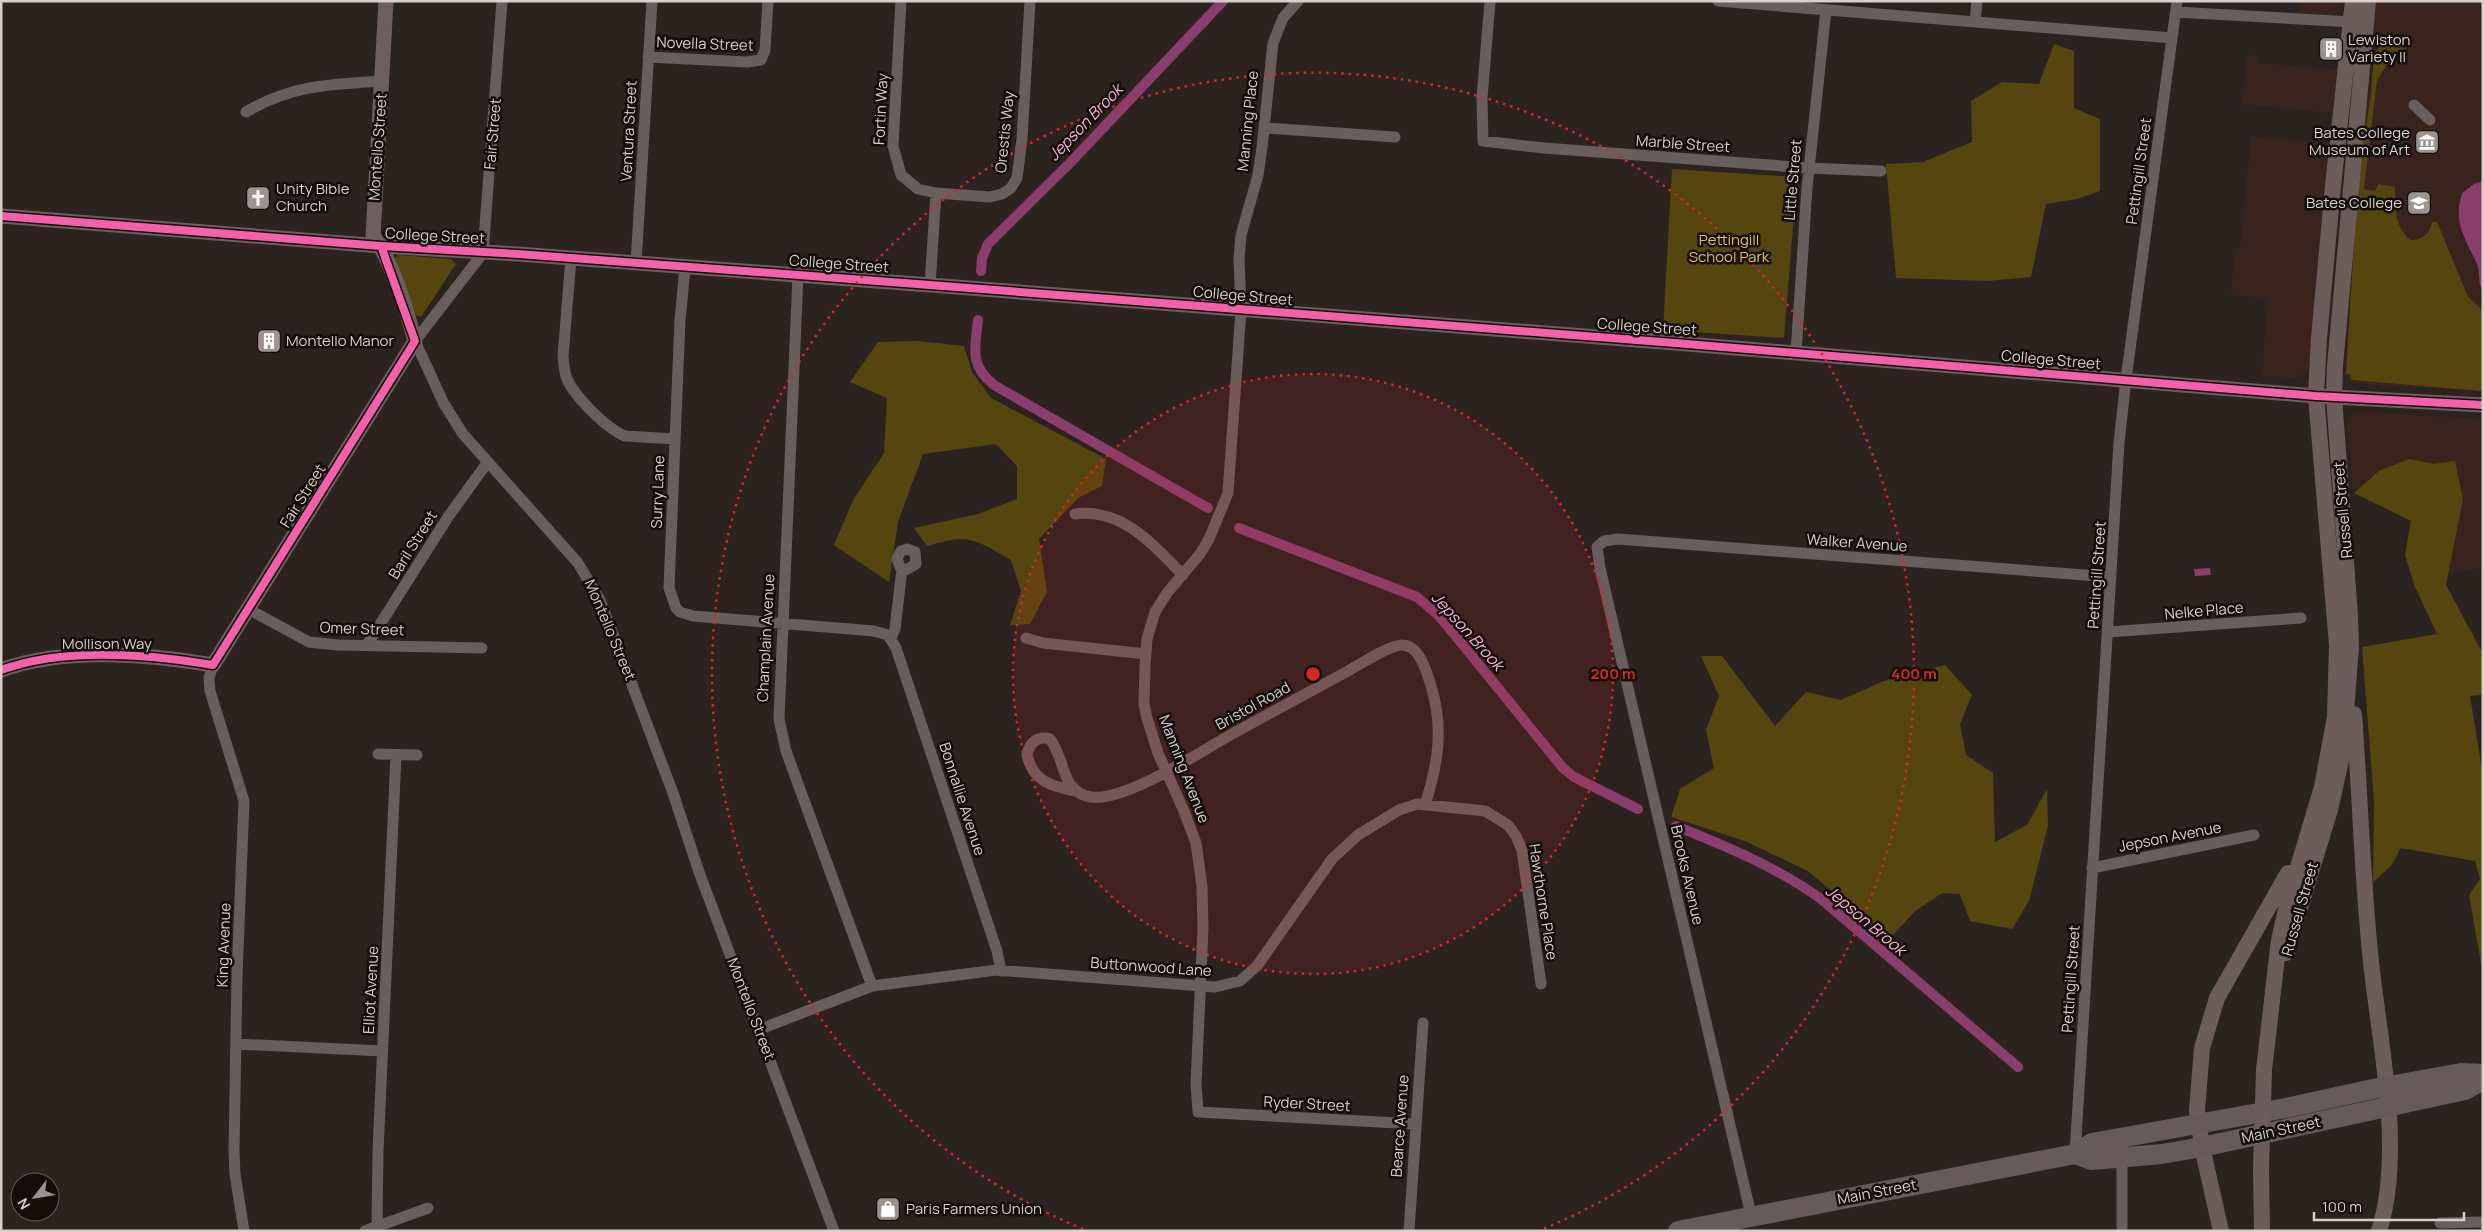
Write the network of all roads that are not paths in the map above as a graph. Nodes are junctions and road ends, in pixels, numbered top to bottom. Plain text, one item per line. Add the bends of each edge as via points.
1 (386, 1) edge
2 (502, 1) edge
3 (652, 1) edge
4 (768, 1) edge
5 (902, 1) edge
6 (1030, 1) edge
7 (1298, 1) edge
8 (1490, 1) edge
9 (1718, 1) edge
10 (1977, 1) edge
11 (2353, 1) edge
12 (2368, 1) edge
13 (2176, 7) edge
14 (1826, 10) junction
15 (1975, 22) junction
16 (2352, 22) junction
17 (2172, 38) junction
18 (648, 57) junction
19 (382, 81) junction
20 (2414, 105) dead end
21 (246, 112) dead end
22 (2430, 120) dead end
23 (1265, 128) junction
24 (1395, 136) dead end
25 (1809, 168) junction
26 (1881, 171) dead end
27 (936, 193) junction
28 (1, 216) edge
29 (381, 246) junction
30 (483, 252) junction
31 (571, 258) junction
32 (636, 263) junction
33 (685, 268) junction
34 (798, 275) junction
35 (930, 285) junction
36 (1241, 310) junction
37 (415, 341) junction
38 (1796, 353) junction
39 (2126, 380) junction
40 (2316, 396) junction
41 (2334, 397) junction
42 (2483, 405) edge
43 (675, 439) junction
44 (487, 463) junction
45 (1075, 514) dead end
46 (1600, 543) joint
47 (901, 569) dead end
48 (1183, 574) junction
49 (2111, 577) junction
50 (248, 609) junction
51 (2301, 618) dead end
52 (782, 624) junction
53 (2108, 632) junction
54 (891, 638) junction
55 (1026, 638) dead end
56 (367, 645) junction
57 (2351, 647) junction
58 (482, 648) dead end
59 (1146, 654) junction
60 (213, 665) junction
61 (1, 670) edge
62 (378, 754) dead end
63 (396, 755) junction
64 (418, 755) dead end
65 (1166, 771) junction
66 (1074, 791) junction
67 (1425, 805) junction
68 (2311, 820) junction
69 (2254, 835) dead end
70 (2092, 868) junction
71 (1001, 971) junction
72 (1541, 984) dead end
73 (872, 986) junction
74 (1200, 986) junction
75 (2270, 1011) junction
76 (1423, 1023) dead end
77 (758, 1030) junction
78 (236, 1044) junction
79 (382, 1051) junction
80 (2483, 1074) edge
81 (2483, 1080) edge
82 (2387, 1087) junction
83 (2388, 1108) junction
84 (1198, 1112) joint
85 (1415, 1124) junction
86 (2199, 1124) junction
87 (2122, 1138) junction
88 (2202, 1147) junction
89 (2075, 1154) junction
90 (2122, 1158) junction
91 (428, 1208) dead end
92 (1751, 1215) junction
93 (2483, 1222) edge
94 (2440, 1223) dead end
95 (377, 1227) junction
96 (244, 1231) edge
97 (365, 1231) edge
98 (834, 1231) edge
99 (1409, 1231) edge
100 (1678, 1231) edge
101 (2122, 1231) edge
102 (2221, 1231) edge
103 (2262, 1231) edge
104 (2379, 1231) edge

1 - 19 street, Montello Street
2 - 30 street, Fair Street
3 - 18 street, Ventura Street
4 - 18 street, Novella Street via 765,50 761,60
5 - 27 street, Fortin Way via 893,153 908,182 918,189
6 - 27 street, Orestis Way via 1017,178 1011,188 990,197
7 - 23 street, Manning Place via 1283,18 1272,43
8 - 25 street, Marble Street via 1482,98 1483,141
9 - 14 street
10 - 15 street
11 - 16 main road, Russell Street
12 - 41 main road, Russell Street via 2336,344
13 - 16 street
13 - 17 street, Pettingill Street
14 - 15 street
14 - 25 street, Little Street
15 - 17 street
16 - 40 main road, Russell Street via 2333,186
17 - 39 street, Pettingill Street
18 - 32 street, Ventura Street
19 - 21 street via 296,89
19 - 29 street, Montello Street via 372,236
20 - 22 street
23 - 24 street
23 - 36 street, Manning Place via 1258,175 1241,236
25 - 26 street, Marble Street
25 - 38 street, Little Street
27 - 35 street
28 - 29 street, College Street
29 - 30 street, College Street
29 - 37 street, Montello Street
30 - 31 street, College Street
30 - 37 street, Fair Street
31 - 32 street, College Street
31 - 43 street via 564,356 568,381 584,402 617,433
32 - 33 street, College Street
33 - 34 street, College Street
33 - 43 street, Surry Lane
34 - 35 street, College Street
34 - 52 street, Champlain Avenue
35 - 36 street, College Street
36 - 38 street, College Street
36 - 48 street, Manning Avenue via 1228,493 1209,539
37 - 44 street, Montello Street via 444,404
37 - 50 street, Fair Street
38 - 39 street, College Street
39 - 40 street, College Street
39 - 49 street, Pettingill Street
40 - 41 street, College Street
40 - 68 main road, Russell Street via 2338,664 2332,739
41 - 42 street, College Street
41 - 57 main road, Russell Street
43 - 52 street, Surry Lane via 669,588 676,608 694,616
44 - 56 street, Baril Street via 448,517
44 - 77 street, Montello Street via 578,563 600,600
45 - 48 street via 1099,514 1134,528
46 - 49 street, Walker Avenue via 1618,539 1637,540
46 - 92 street, Brooks Avenue via 1596,551
47 - 54 street via 897,560 901,551 915,552 916,564 902,572
48 - 59 street, Manning Avenue via 1155,612
49 - 53 street, Pettingill Street
50 - 56 street, Omer Street via 309,642
50 - 60 street, Fair Street
51 - 53 street, Nelke Place
52 - 54 street, Surry Lane via 874,631 886,633
52 - 73 street, Champlain Avenue via 780,732
53 - 70 street, Pettingill Street
54 - 71 street, Bonnallie Avenue via 939,775
55 - 59 street via 1043,643
56 - 58 street, Omer Street
57 - 75 main road, Russell Street via 2340,768
57 - 82 main road via 2370,950
59 - 65 street, Manning Avenue via 1144,704
60 - 61 street, Mollison Way via 164,658 87,656 40,660
60 - 78 street, King Avenue via 210,691 244,801
62 - 63 street
63 - 64 street
63 - 79 street, Elliot Avenue
65 - 66 street, Bristol Road via 1107,796 1092,797
65 - 67 street, Bristol Road via 1358,665 1397,646 1410,647 1421,661 1430,682 1436,709 1437,763
65 - 74 street, Manning Avenue via 1196,843 1203,929
66 - 66 street, Bristol Road via 1050,739 1041,738 1033,742 1027,755 1041,782
67 - 72 street, Hawthorne Place via 1485,812 1508,825 1516,836 1522,850
67 - 74 street, Buttonwood Lane via 1410,805 1378,821 1338,853 1318,876 1263,959 1247,976 1224,986
68 - 75 main road, Russell Street via 2288,897
68 - 86 main road via 2284,882 2217,998 2202,1048 2197,1110
69 - 70 street, Jepson Avenue
70 - 89 street, Pettingill Street
71 - 73 street, Buttonwood Lane
71 - 74 street, Buttonwood Lane
73 - 77 street, Buttonwood Lane
74 - 84 street, Manning Avenue
75 - 103 main road, Russell Street, bridge via 2264,1070
76 - 85 street, Bearce Avenue
77 - 98 street, Montello Street
78 - 79 street
78 - 96 street, King Avenue via 235,1174
79 - 95 street, Elliot Avenue
80 - 82 highway, Main Street via 2461,1073
81 - 83 highway, Main Street via 2465,1090
82 - 83 main road
82 - 86 highway, Main Street
83 - 88 highway, Main Street
83 - 104 main road via 2389,1164
84 - 85 street, Ryder Street
85 - 99 street, Bearce Avenue
86 - 87 highway, Main Street
86 - 88 main road
87 - 89 highway, Main Street via 2092,1143
87 - 90 street
88 - 90 highway, Main Street
88 - 102 main road
89 - 90 highway, Main Street via 2092,1160
89 - 92 highway, Main Street
90 - 101 street
91 - 95 street
92 - 100 highway, Main Street
93 - 94 street
95 - 97 street

